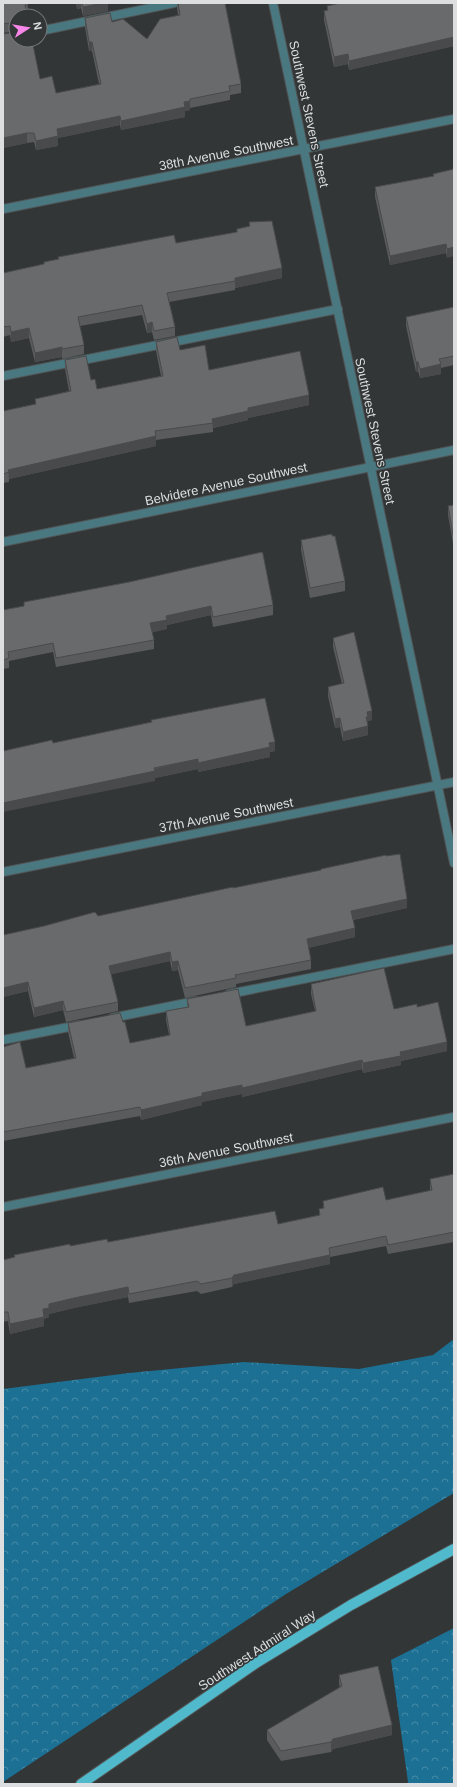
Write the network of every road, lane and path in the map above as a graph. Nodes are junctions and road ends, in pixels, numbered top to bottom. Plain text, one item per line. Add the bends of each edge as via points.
1 (174, 3) edge
2 (273, 3) edge
3 (48, 29) edge
4 (454, 119) edge
5 (304, 149) junction
6 (3, 209) edge
7 (338, 309) junction
8 (3, 376) edge
9 (454, 450) edge
10 (371, 467) junction
11 (3, 542) edge
12 (454, 782) edge
13 (438, 786) junction
14 (454, 863) edge
15 (3, 872) edge
16 (454, 949) edge
17 (219, 997) edge
18 (204, 1000) edge
19 (103, 1020) edge
20 (88, 1023) edge
21 (3, 1040) edge
22 (454, 1117) edge
23 (3, 1207) edge
24 (454, 1549) edge
25 (81, 1784) edge

1 - 3 street
2 - 5 street, Southwest Stevens Street
4 - 5 street, 38th Avenue Southwest
5 - 6 street, 38th Avenue Southwest
5 - 7 street, Southwest Stevens Street
7 - 8 street
7 - 10 street, Southwest Stevens Street
9 - 10 street, Belvidere Avenue Southwest
10 - 11 street, Belvidere Avenue Southwest
10 - 13 street, Southwest Stevens Street
12 - 13 street, 37th Avenue Southwest
13 - 14 street, Southwest Stevens Street
13 - 15 street, 37th Avenue Southwest
16 - 17 street
18 - 19 street
20 - 21 street
22 - 23 street, 36th Avenue Southwest
24 - 25 main road, Southwest Admiral Way via 351,1605 256,1663

